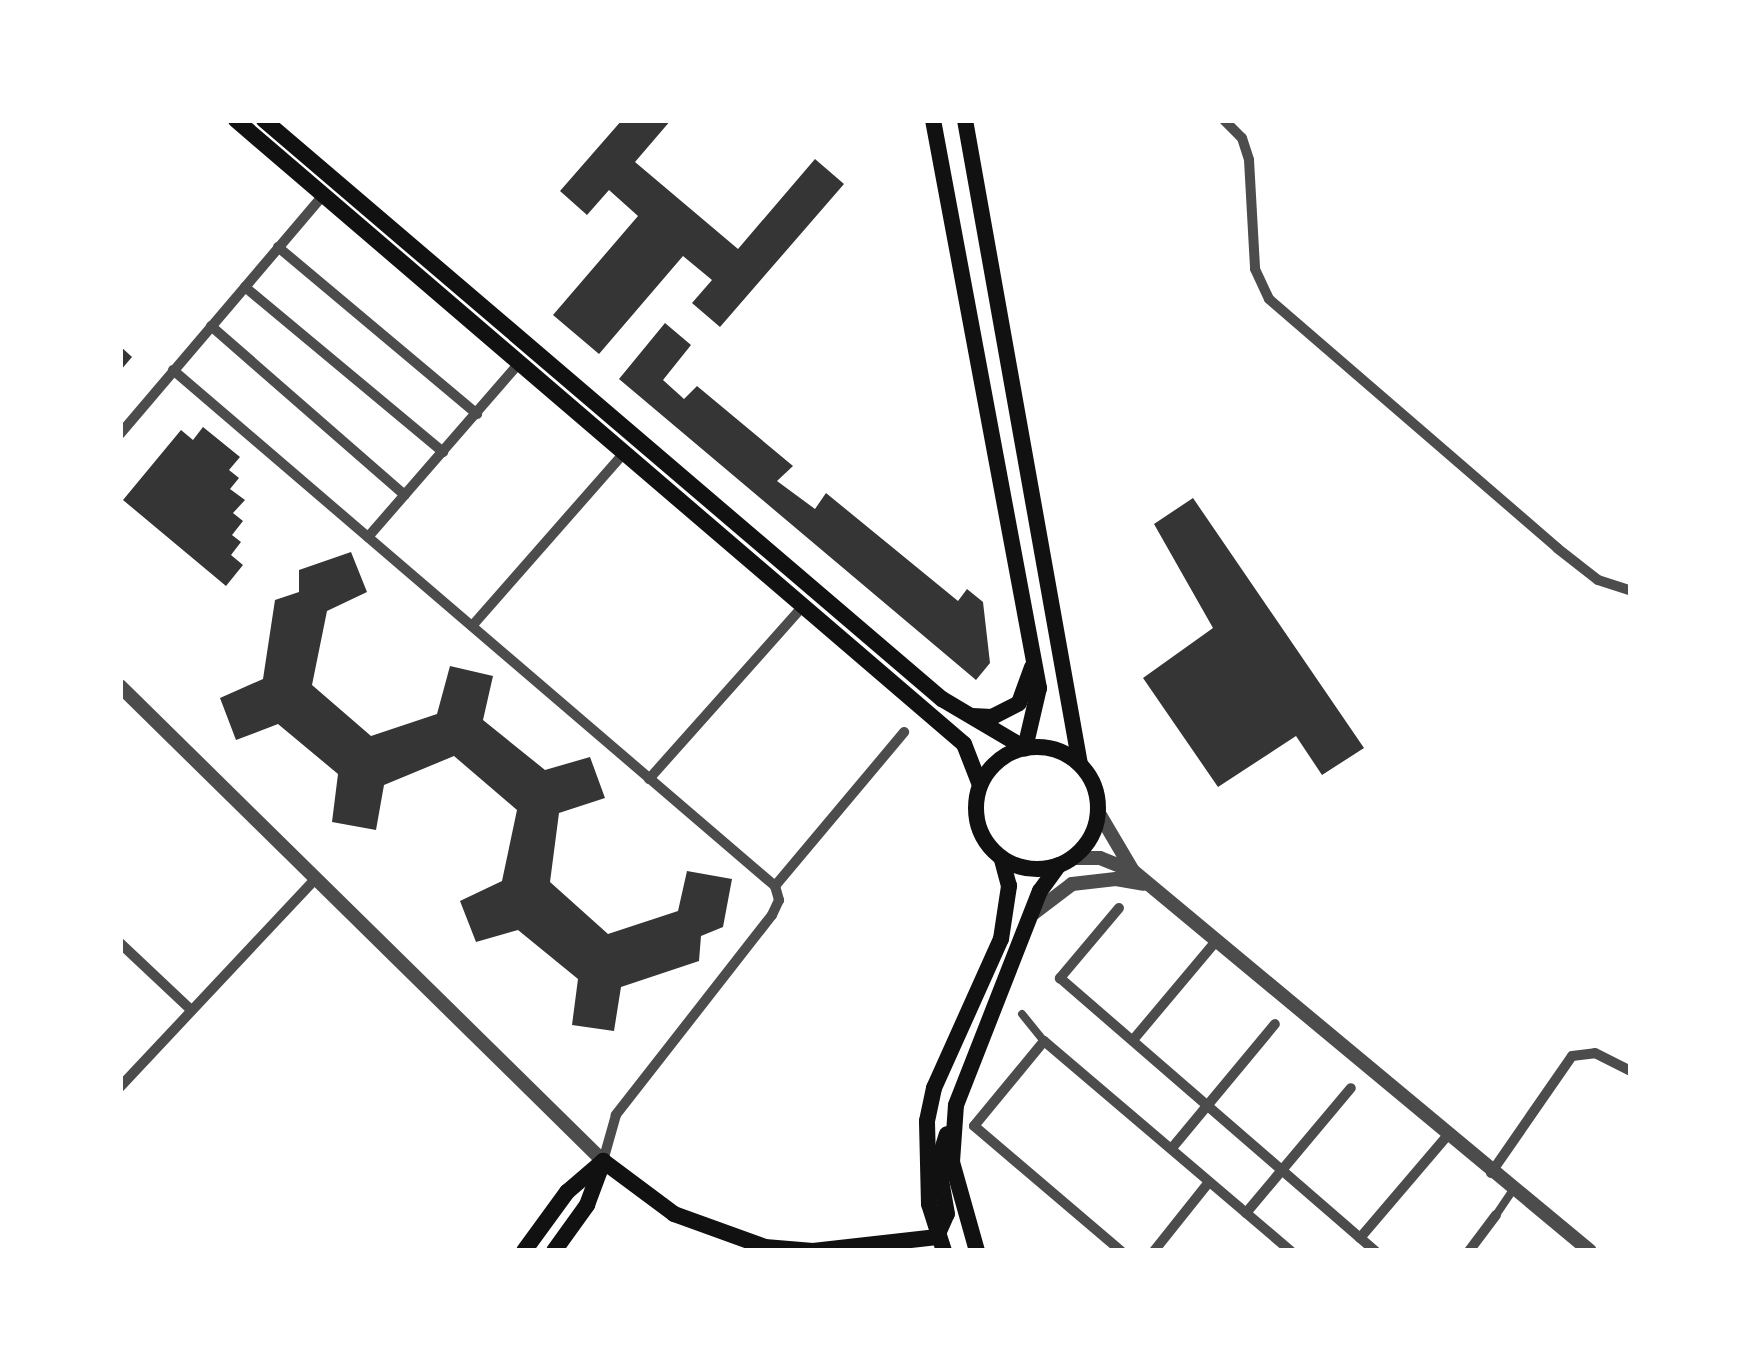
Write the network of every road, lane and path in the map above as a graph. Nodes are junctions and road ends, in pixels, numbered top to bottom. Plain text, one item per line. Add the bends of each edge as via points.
1 (236, 120) edge
2 (933, 120) edge
3 (965, 120) edge
4 (1224, 120) edge
5 (275, 129) edge
6 (330, 188) junction
7 (278, 247) junction
8 (245, 286) junction
9 (211, 326) junction
10 (520, 362) junction
11 (173, 370) junction
12 (477, 414) junction
13 (120, 434) edge
14 (443, 452) junction
15 (626, 452) junction
16 (405, 495) junction
17 (368, 537) junction
18 (1631, 591) edge
19 (805, 604) junction
20 (472, 626) junction
21 (1034, 660) junction
22 (120, 686) edge
23 (969, 716) junction
24 (904, 731) dead end
25 (1024, 748) junction
26 (1081, 764) junction
27 (649, 778) junction
28 (980, 785) junction
29 (1097, 810) junction
30 (1002, 859) junction
31 (1066, 862) junction
32 (1133, 871) junction
33 (315, 879) junction
34 (1149, 885) junction
35 (775, 886) junction
36 (1119, 908) dead end
37 (1034, 913) junction
38 (1216, 941) junction
39 (120, 943) edge
40 (191, 1010) junction
41 (1022, 1014) dead end
42 (1275, 1024) dead end
43 (1133, 1040) junction
44 (1044, 1041) junction
45 (1631, 1071) edge
46 (120, 1087) edge
47 (1351, 1088) dead end
48 (956, 1105) junction
49 (1208, 1105) junction
50 (1447, 1136) junction
51 (1172, 1148) junction
52 (603, 1161) junction
53 (1282, 1169) junction
54 (1491, 1173) junction
55 (1209, 1182) junction
56 (1513, 1191) junction
57 (1246, 1213) junction
58 (1496, 1215) joint
59 (1360, 1238) junction
60 (940, 1244) edge
61 (524, 1251) edge
62 (554, 1251) edge
63 (965, 1251) edge
64 (977, 1251) edge
65 (1121, 1251) edge
66 (1154, 1251) edge
67 (1291, 1251) edge
68 (1375, 1251) edge
69 (1469, 1251) edge
70 (1590, 1251) edge

1 - 5 main road
2 - 21 main road
3 - 26 main road
4 - 18 street via 1249,160 1255,269 1269,299 1557,548 1598,580
5 - 6 main road
6 - 7 street
6 - 10 main road
6 - 23 main road
7 - 8 street
7 - 12 street
8 - 9 street
8 - 14 street
9 - 11 street
9 - 16 street
10 - 12 street
10 - 15 main road
11 - 13 street
11 - 17 street
12 - 14 street
14 - 16 street
15 - 19 main road
15 - 20 street
16 - 17 street
17 - 20 street
19 - 27 street
19 - 28 main road via 964,744
20 - 27 street
21 - 23 main road via 1019,703 992,717
21 - 25 main road via 1039,688
22 - 33 street
23 - 25 main road
24 - 35 street
25 - 26 main road via 1045,747
25 - 28 main road via 990,768
26 - 29 main road
27 - 35 street
28 - 30 main road via 976,818
29 - 31 main road via 1090,839
29 - 32 street
30 - 31 main road via 1020,868
30 - 60 main road via 1006,922 927,1120 924,1160
31 - 32 street via 1100,858
31 - 37 main road via 1040,891
32 - 34 street
33 - 40 street
33 - 52 street
34 - 37 street via 1072,884
34 - 38 street
35 - 52 street via 772,915 616,1115
36 - 43 street via 1060,978
37 - 48 main road
38 - 43 street
38 - 50 street
39 - 40 street
40 - 46 street
41 - 44 street
42 - 49 street
43 - 49 street
44 - 51 street
44 - 65 street via 974,1126
45 - 54 street via 1594,1053 1572,1056
47 - 53 street
48 - 60 main road via 938,1163 946,1214
48 - 64 main road via 952,1162
49 - 51 street
49 - 53 street
50 - 54 street
50 - 59 street
51 - 55 street
52 - 60 main road via 674,1214 765,1246
52 - 61 main road via 567,1192
52 - 62 main road via 587,1205
53 - 57 street
53 - 59 street
54 - 56 street
55 - 57 street
55 - 66 street
56 - 58 street
56 - 70 street
57 - 67 street
58 - 69 street
59 - 68 street
60 - 63 main road

